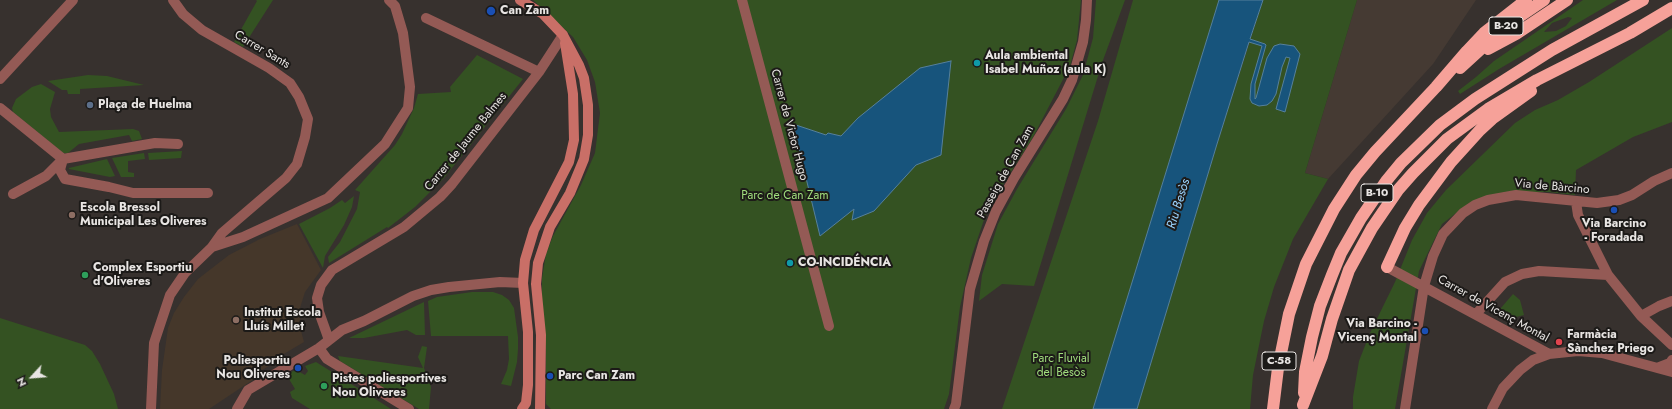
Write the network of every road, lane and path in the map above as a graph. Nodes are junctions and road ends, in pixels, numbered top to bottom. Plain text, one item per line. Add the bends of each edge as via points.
1 (73, 0) edge
2 (173, 0) edge
3 (389, 0) edge
4 (520, 0) edge
5 (742, 0) edge
6 (1088, 0) edge
7 (1526, 0) edge
8 (1544, 0) edge
9 (1567, 0) edge
10 (1643, 0) edge
11 (1672, 8) edge
12 (426, 18) dead end
13 (564, 35) junction
14 (1590, 52) junction
15 (1472, 58) junction
16 (539, 72) junction
17 (0, 79) edge
18 (1436, 87) junction
19 (0, 108) edge
20 (178, 144) dead end
21 (63, 159) junction
22 (1672, 173) edge
23 (208, 193) dead end
24 (13, 194) dead end
25 (1576, 202) junction
26 (212, 247) junction
27 (1388, 267) joint
28 (1608, 275) junction
29 (523, 283) junction
30 (1424, 286) junction
31 (1672, 301) edge
32 (1476, 314) junction
33 (1641, 316) junction
34 (829, 326) dead end
35 (329, 340) junction
36 (1672, 345) edge
37 (319, 348) junction
38 (1549, 354) junction
39 (1672, 360) edge
40 (1657, 368) junction
41 (1672, 372) edge
42 (1303, 407) edge
43 (150, 409) edge
44 (237, 409) edge
45 (409, 409) edge
46 (522, 409) edge
47 (526, 409) edge
48 (540, 409) edge
49 (954, 409) edge
50 (1273, 409) edge
51 (1405, 409) edge
52 (1492, 409) edge

1 - 17 street
2 - 26 street, Carrer Sants via 183,14 202,30 269,68 290,83 308,119 297,164 272,191 222,233
3 - 26 street via 394,6 403,33 410,87 408,108 385,144 328,198 243,237
4 - 13 street via 543,14
5 - 34 street, Carrer de Victor Hugo
6 - 49 street, Passeig de Can Zam via 1083,42 1072,80 1014,178 996,211 984,241 970,289
7 - 18 highway via 1484,33
8 - 15 highway, B-20 via 1507,25
9 - 15 highway via 1516,34
10 - 42 highway, B-10 via 1552,50 1475,99 1440,125 1387,180 1351,234 1320,306 1305,372
11 - 14 highway
12 - 16 street
13 - 16 street, Carrer de Jaume Balmes
13 - 29 street via 573,94 572,152 565,173 534,230 525,260
13 - 48 street via 584,78 588,105 588,135 587,148 579,173 550,227 538,263 536,284 541,335
14 - 27 highway via 1492,119 1467,143 1419,205 1405,228
14 - 42 highway via 1512,94 1466,124 1433,151 1398,190 1372,228 1350,270
15 - 18 highway, C-58
16 - 35 street, Carrer de Jaume Balmes via 452,184 435,201 404,227 332,270 321,285 317,298
18 - 50 highway, C-58 via 1375,152 1344,193 1324,227 1299,284 1287,323
19 - 21 street
20 - 21 street via 155,144
21 - 23 street via 60,170 65,180 133,193
21 - 24 street via 46,176
22 - 25 street, Via de Bàrcino via 1619,200
25 - 28 street via 1578,215
25 - 30 street, Via de Bàrcino via 1516,195 1475,205 1443,234
26 - 43 street, Carrer Sants via 185,273 170,295 154,343
27 - 30 street, Carrer de Vicenç Montal
28 - 32 street via 1539,271 1522,274 1505,282
28 - 33 street
29 - 35 street via 500,282 431,290 342,330
29 - 46 street via 528,332 528,385 526,403
30 - 32 street, Carrer de Vicenç Montal
30 - 51 street, Via de Bàrcino
31 - 33 street
32 - 38 street, Carrer de Vicenç Montal
33 - 36 street
35 - 37 street
37 - 44 street via 248,390
37 - 45 street via 327,359
38 - 40 street via 1578,351 1602,353
38 - 52 street via 1533,360 1520,370 1503,388
39 - 40 street
40 - 41 street
47 - 48 street

